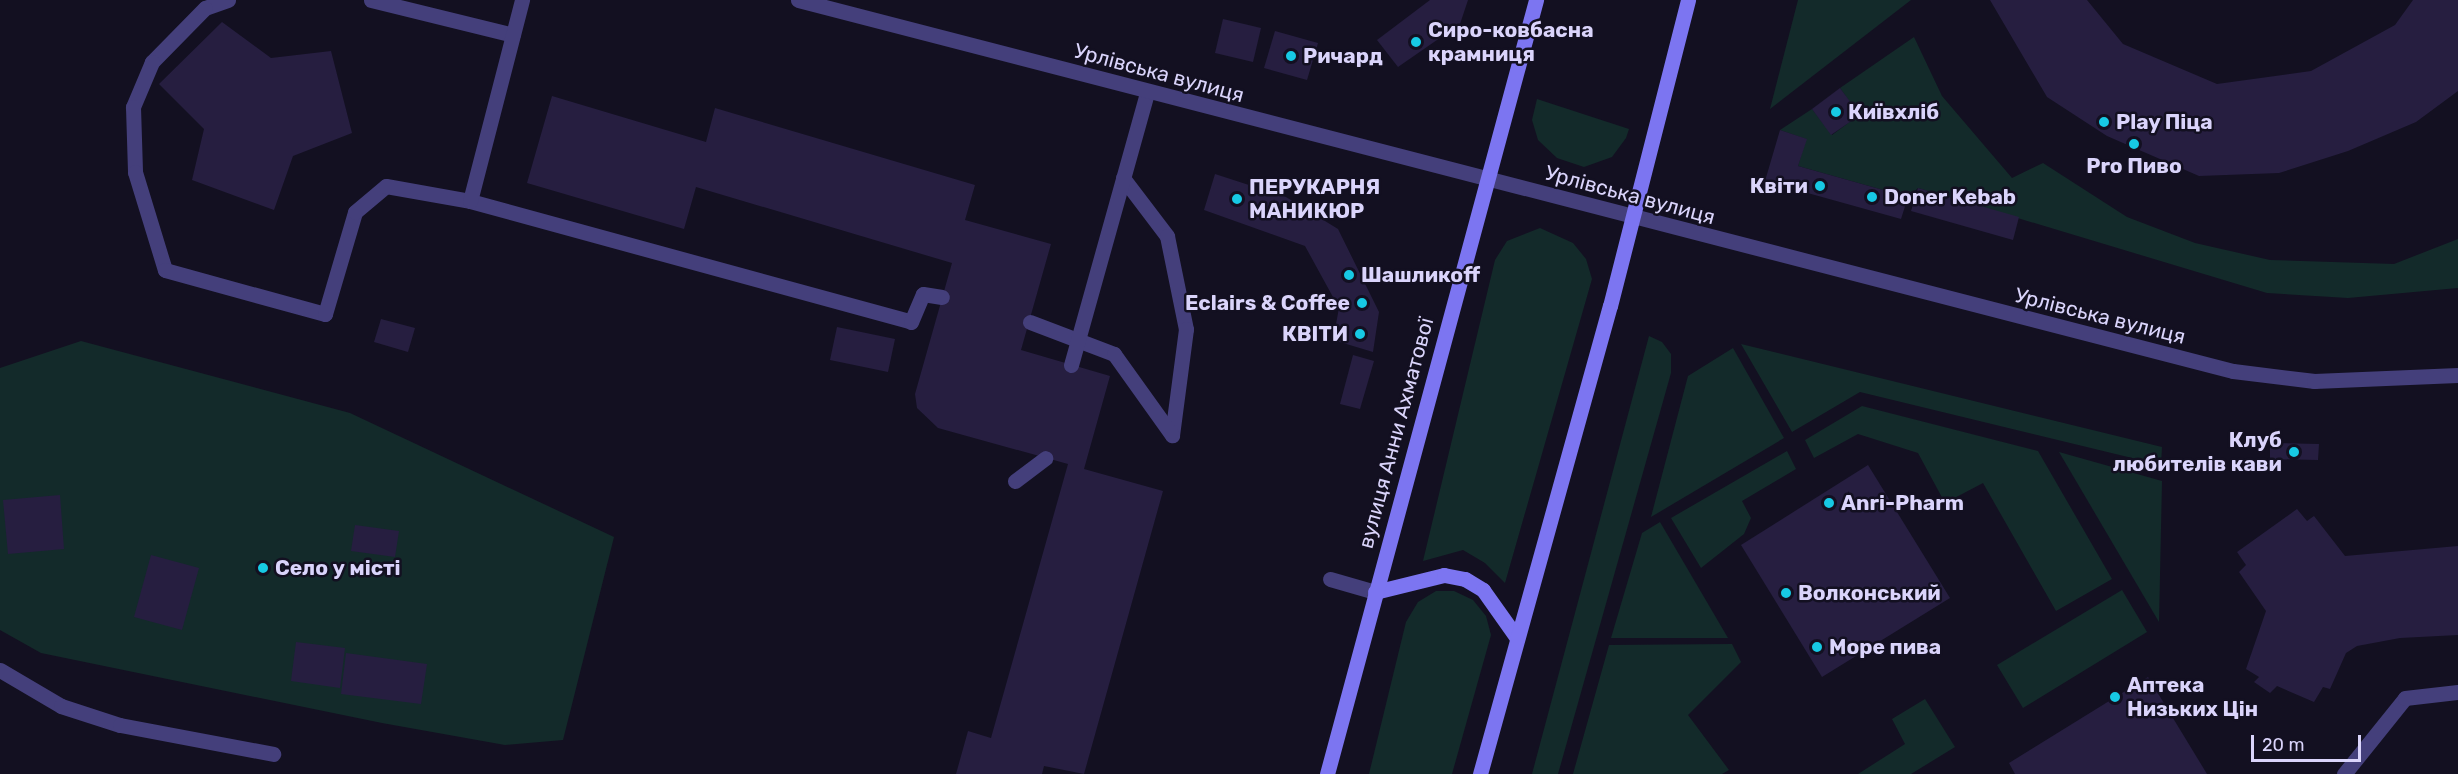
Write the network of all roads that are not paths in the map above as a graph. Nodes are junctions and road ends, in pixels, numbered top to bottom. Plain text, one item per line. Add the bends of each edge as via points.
1 (228, 0) edge
2 (371, 0) edge
3 (522, 0) edge
4 (1536, 0) edge
5 (1688, 0) edge
6 (807, 1) edge
7 (513, 35) junction
8 (1147, 92) junction
9 (1123, 178) junction
10 (1486, 178) junction
11 (471, 201) junction
12 (1630, 218) junction
13 (942, 297) dead end
14 (1030, 322) dead end
15 (1079, 338) junction
16 (1071, 365) dead end
17 (2458, 375) edge
18 (1045, 458) dead end
19 (1015, 481) dead end
20 (1330, 579) dead end
21 (1376, 592) junction
22 (1517, 638) junction
23 (0, 670) edge
24 (2458, 692) edge
25 (273, 754) dead end
26 (1327, 774) edge
27 (1480, 774) edge
28 (2344, 774) edge

1 - 11 street via 205,8 152,62 133,107 135,172 165,270 325,314 355,213 386,186
2 - 7 street
3 - 7 street
4 - 10 main road, вулиця Анни Ахматової
5 - 12 main road
6 - 8 street, Урлівська вулиця
7 - 11 street
8 - 9 street
8 - 10 street, Урлівська вулиця
9 - 15 street
9 - 15 street via 1167,236 1186,329 1172,435 1114,354
10 - 12 street, Урлівська вулиця
10 - 21 main road, вулиця Анни Ахматової
11 - 13 street via 911,322 922,294
12 - 17 street, Урлівська вулиця via 2233,371 2314,381
12 - 22 main road
14 - 15 street
15 - 16 street
18 - 19 street
20 - 21 street
21 - 22 main road via 1444,575 1465,579 1499,608
21 - 26 main road, вулиця Анни Ахматової
22 - 27 main road
23 - 25 street via 61,706 110,722
24 - 28 street via 2405,698

